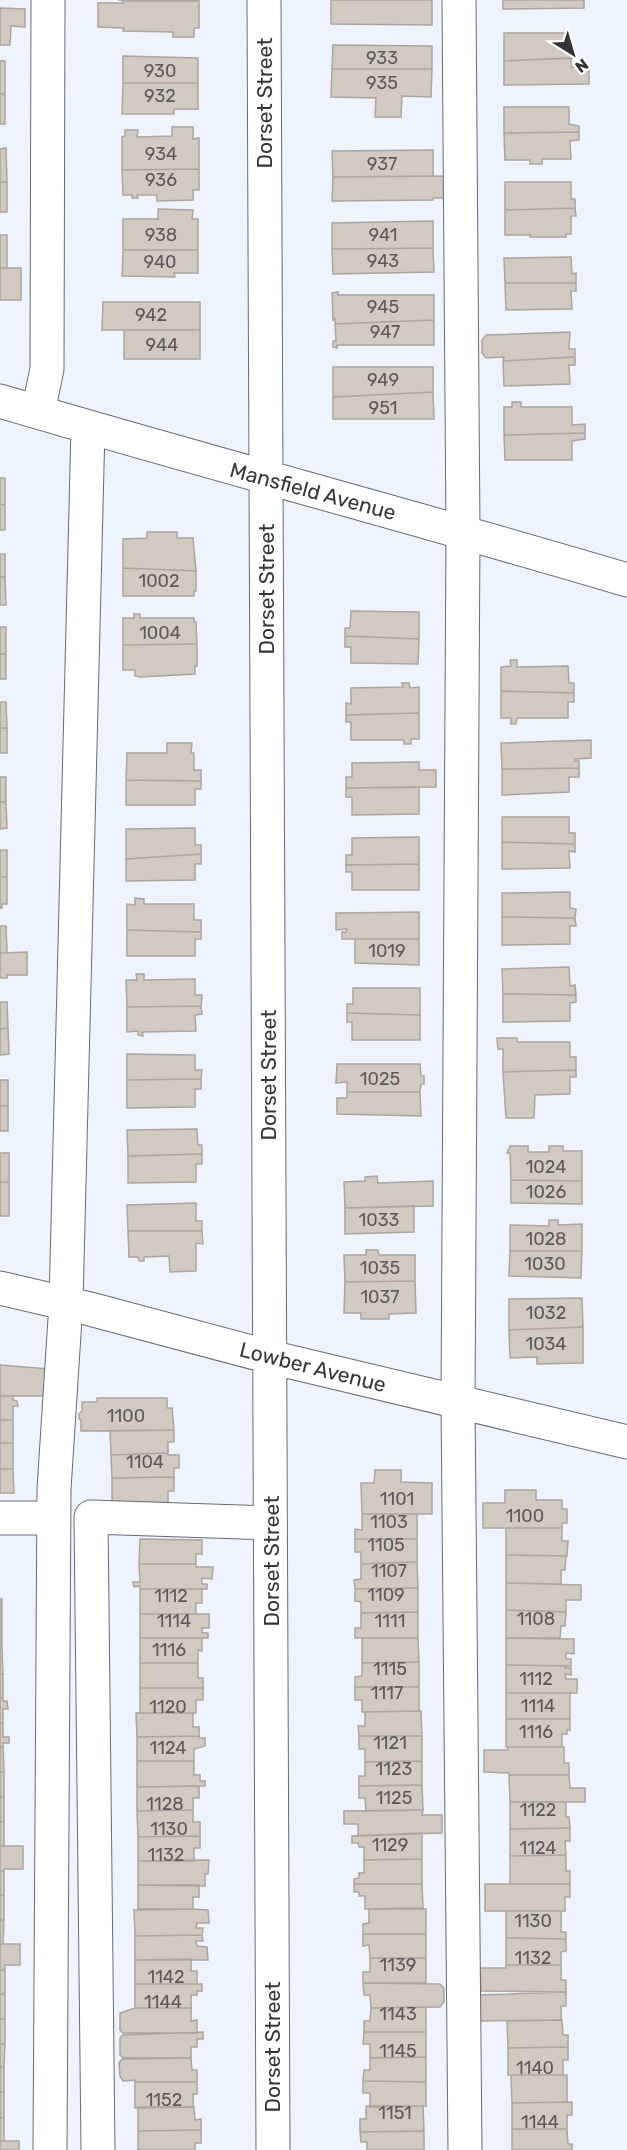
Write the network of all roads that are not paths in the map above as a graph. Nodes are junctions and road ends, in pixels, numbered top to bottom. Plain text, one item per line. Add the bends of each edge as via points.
1 (48, 0) edge
2 (264, 0) edge
3 (459, 0) edge
4 (0, 401) edge
5 (38, 412) junction
6 (88, 428) junction
7 (266, 478) junction
8 (463, 532) junction
9 (627, 580) edge
10 (0, 1288) edge
11 (66, 1303) junction
12 (270, 1357) junction
13 (458, 1402) junction
14 (627, 1442) edge
15 (0, 1518) edge
16 (53, 1518) junction
17 (270, 1523) junction
18 (50, 2150) edge
19 (98, 2150) edge
20 (273, 2150) edge
21 (465, 2150) edge

1 - 5 street via 47,369
2 - 7 street, Dorset Street
3 - 8 street
4 - 5 street, Mansfield Avenue
5 - 6 street, Mansfield Avenue
6 - 7 street, Mansfield Avenue
6 - 11 street
7 - 8 street, Mansfield Avenue
7 - 12 street, Dorset Street
8 - 9 street, Mansfield Avenue
8 - 13 street
10 - 11 street, Lowber Avenue
11 - 12 street, Lowber Avenue
11 - 16 street
12 - 13 street, Lowber Avenue
12 - 17 street, Dorset Street
13 - 14 street, Lowber Avenue
13 - 21 street
15 - 16 street
16 - 18 street
17 - 19 street via 91,1517
17 - 20 street, Dorset Street

